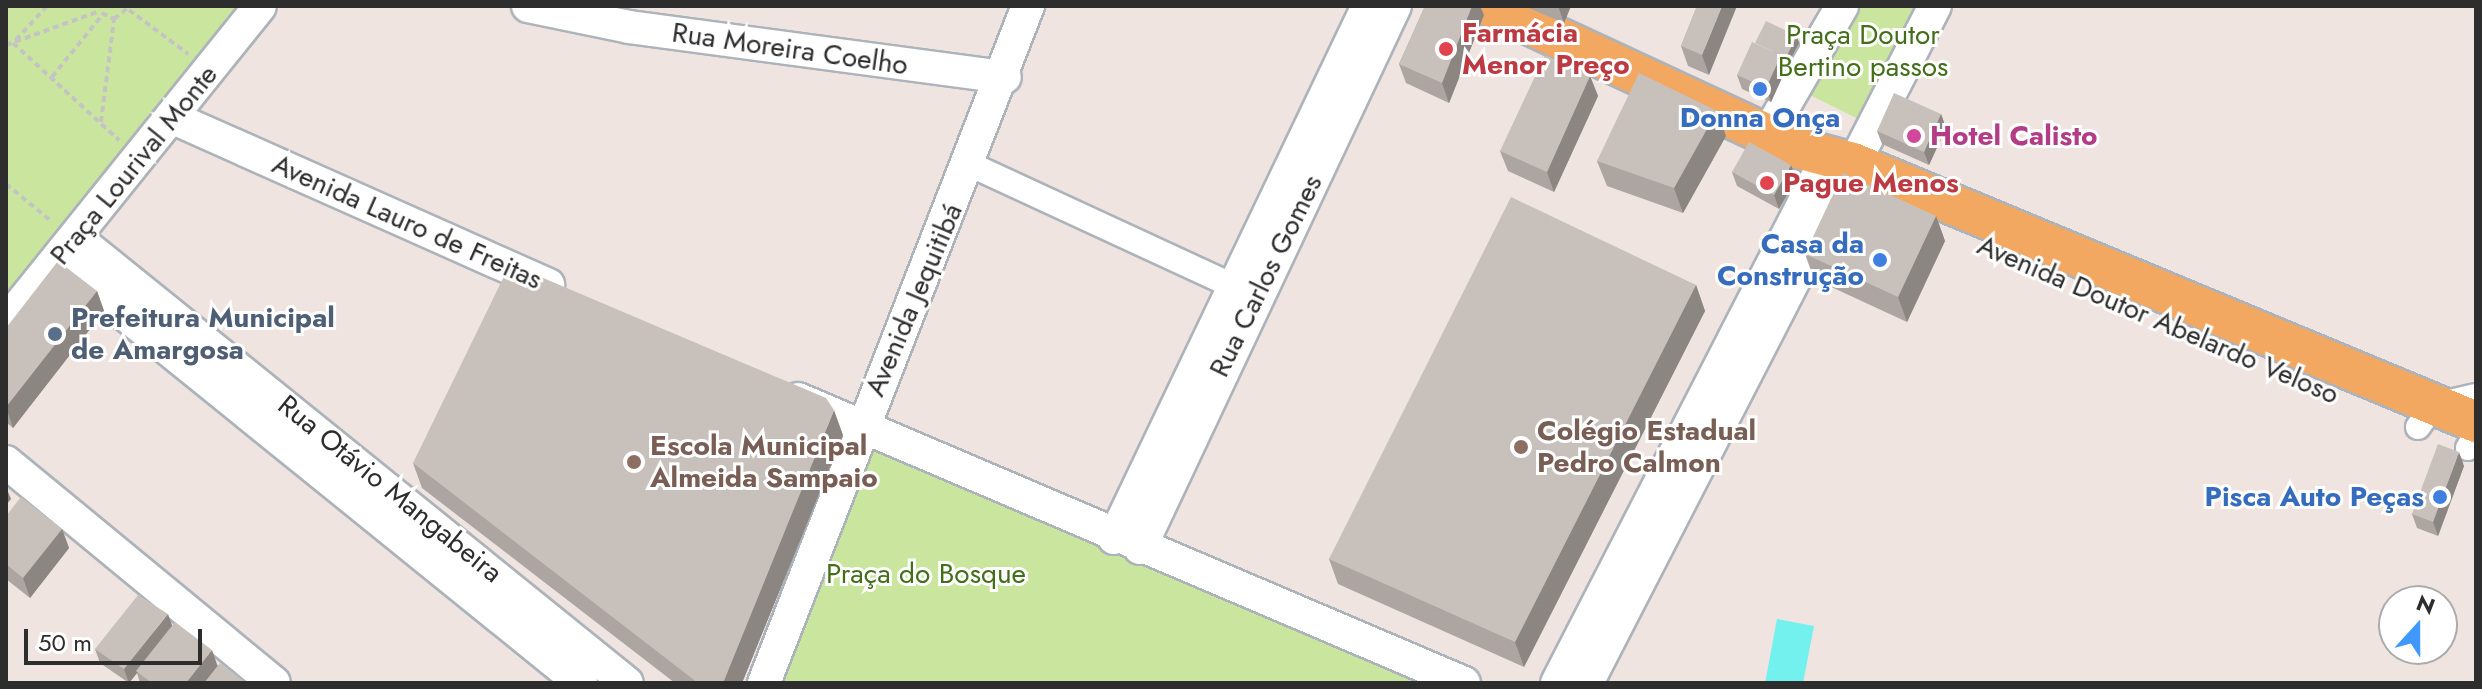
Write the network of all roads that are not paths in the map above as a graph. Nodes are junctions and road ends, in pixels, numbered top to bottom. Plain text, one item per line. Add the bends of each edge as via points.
1 (260, 6) edge
2 (1028, 6) edge
3 (1368, 6) edge
4 (1395, 6) edge
5 (1490, 6) edge
6 (1842, 6) edge
7 (1935, 6) edge
8 (541, 8) edge
9 (1363, 45) junction
10 (1005, 77) junction
11 (171, 117) junction
12 (1817, 159) junction
13 (971, 165) junction
14 (67, 249) junction
15 (1245, 291) junction
16 (582, 301) edge
17 (6, 322) edge
18 (764, 383) edge
19 (2476, 396) edge
20 (2426, 416) junction
21 (861, 427) junction
22 (2474, 439) edge
23 (6, 462) edge
24 (340, 465) junction
25 (1127, 543) junction
26 (274, 683) edge
27 (581, 683) edge
28 (627, 683) edge
29 (764, 683) edge
30 (1464, 683) edge
31 (1557, 683) edge
32 (1587, 683) edge

1 - 11 street, Praça Lourival Monte
2 - 10 street, Avenida Jequitibá
3 - 9 street, Rua Carlos Gomes
4 - 9 street, Rua Carlos Gomes
5 - 12 main road, Avenida Doutor Abelardo Veloso
6 - 12 street
7 - 12 street
8 - 10 street, Rua Moreira Coelho
9 - 15 street, Rua Carlos Gomes
10 - 13 street, Avenida Jequitibá
11 - 14 street, Praça Lourival Monte
11 - 16 street, Avenida Lauro de Freitas
12 - 20 main road, Avenida Doutor Abelardo Veloso via 2069,270
12 - 31 street
12 - 32 street
13 - 15 street
13 - 21 street, Avenida Jequitibá
14 - 17 street, Praça Lourival Monte
14 - 24 street, Rua Otávio Mangabeira
15 - 25 street, Rua Carlos Gomes
18 - 21 street
19 - 20 street
20 - 22 main road, Avenida Doutor Abelardo Veloso
21 - 25 street
21 - 29 street, Avenida Jequitibá
23 - 26 street
24 - 27 street, Rua Otávio Mangabeira
24 - 28 street, Rua Otávio Mangabeira
25 - 30 street

